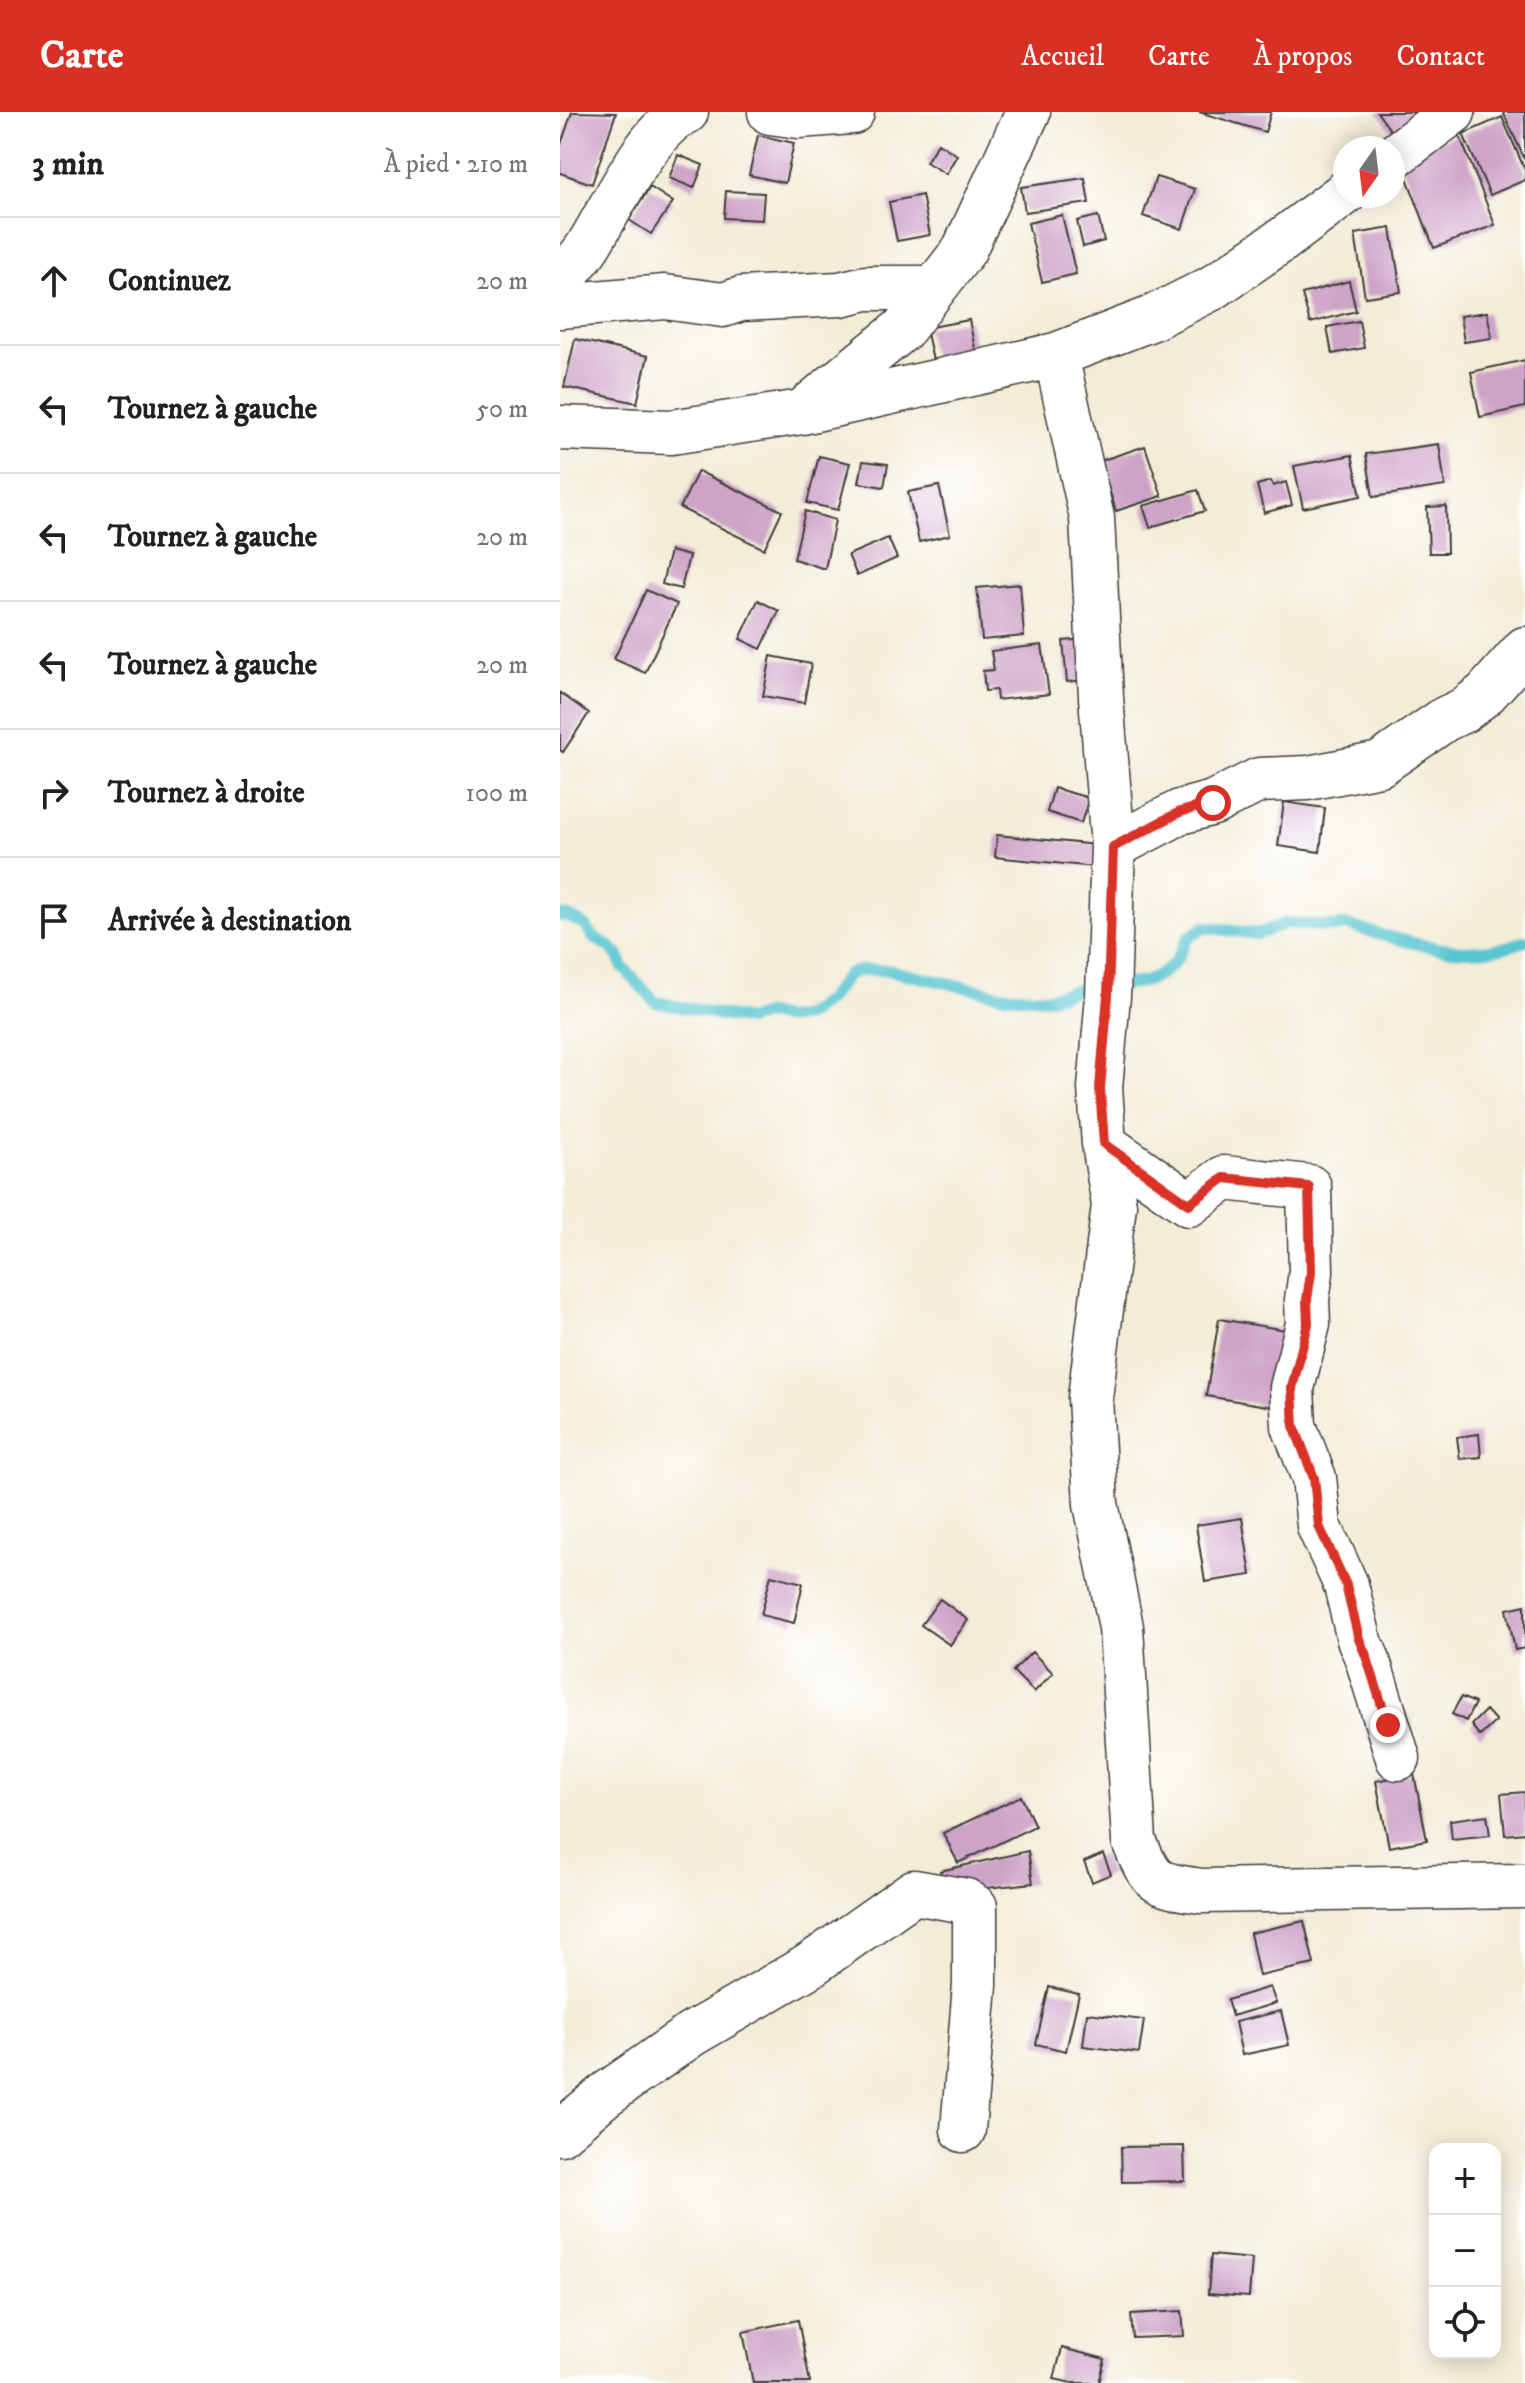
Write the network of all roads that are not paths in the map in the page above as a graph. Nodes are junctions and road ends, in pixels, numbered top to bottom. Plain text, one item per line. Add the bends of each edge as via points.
1 (686, 112) edge
2 (770, 112) edge
3 (852, 112) edge
4 (1027, 112) edge
5 (1453, 112) edge
6 (1405, 148) edge
7 (1333, 202) edge
8 (560, 280) edge
9 (934, 288) junction
10 (560, 306) edge
11 (1056, 355) junction
12 (802, 412) junction
13 (560, 428) edge
14 (1525, 649) edge
15 (1113, 847) junction
16 (1104, 1144) junction
17 (1398, 1758) dead end
18 (1525, 1886) edge
19 (963, 2130) dead end
20 (560, 2133) edge

1 - 8 street via 674,117 633,167 587,250
2 - 3 street
4 - 9 street via 964,250
5 - 6 street
7 - 11 street via 1212,288 1150,319
9 - 10 street via 866,288 723,305 665,297
9 - 12 street via 903,329
11 - 12 street
11 - 15 street via 1092,518
12 - 13 street via 671,432
14 - 15 street via 1485,694 1380,764 1308,778 1259,780
15 - 16 street via 1100,1088
16 - 17 street via 1189,1204 1224,1178 1309,1187 1308,1324 1292,1388 1294,1426 1314,1478 1319,1526 1346,1585
16 - 18 street via 1114,1205 1090,1398 1096,1504 1121,1627 1134,1841 1147,1873 1163,1886 1201,1891
19 - 20 street via 975,1985 975,1907 914,1892 809,1966 692,2034

